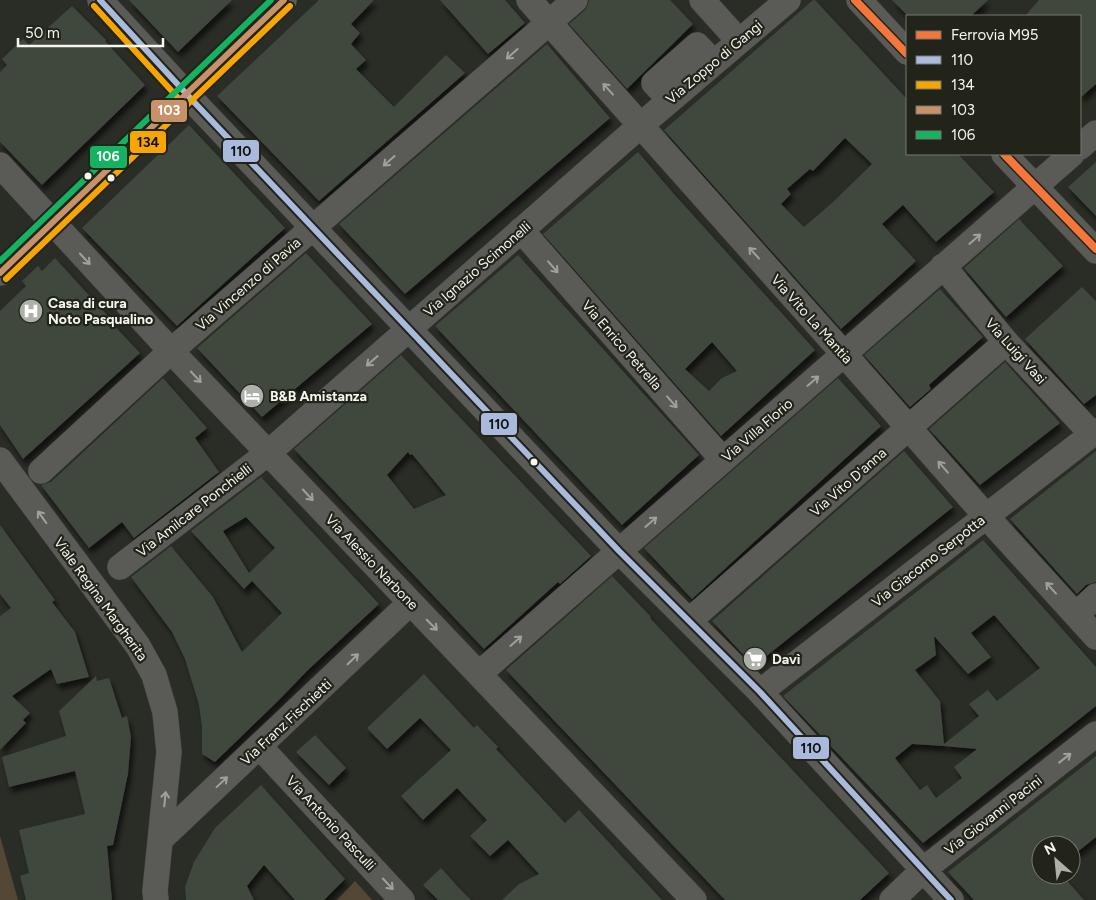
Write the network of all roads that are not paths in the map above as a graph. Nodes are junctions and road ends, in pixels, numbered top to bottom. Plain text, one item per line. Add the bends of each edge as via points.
1 (100, 0) edge
2 (284, 0) edge
3 (529, 0) edge
4 (575, 0) edge
5 (702, 0) edge
6 (788, 0) edge
7 (858, 0) edge
8 (549, 22) junction
9 (739, 41) junction
10 (906, 51) edge
11 (186, 94) junction
12 (640, 125) junction
13 (1096, 133) edge
14 (1081, 146) edge
15 (1005, 155) edge
16 (1071, 155) edge
17 (0, 165) edge
18 (1035, 187) junction
19 (52, 223) junction
20 (312, 227) junction
21 (521, 230) junction
22 (1096, 251) edge
23 (943, 266) junction
24 (0, 273) edge
25 (409, 329) junction
26 (1006, 342) junction
27 (171, 351) junction
28 (844, 354) junction
29 (909, 428) junction
30 (1094, 432) edge
31 (268, 453) junction
32 (0, 460) edge
33 (723, 460) junction
34 (41, 470) dead end
35 (986, 516) junction
36 (619, 551) junction
37 (120, 567) dead end
38 (1096, 596) edge
39 (410, 603) junction
40 (1076, 615) junction
41 (689, 621) junction
42 (1096, 637) edge
43 (479, 674) junction
44 (760, 692) junction
45 (1096, 734) edge
46 (259, 746) junction
47 (161, 839) junction
48 (923, 870) junction
49 (156, 900) edge
50 (402, 900) edge
51 (694, 900) edge
52 (892, 900) edge
53 (951, 900) edge

1 - 11 street
2 - 11 street
3 - 8 street, Via Vito La Mantia
4 - 8 street, Via Vincenzo di Pavia
5 - 9 street
6 - 9 street, Via Zoppo di Gangi
7 - 10 street
12 -> 8 street, Via Vito La Mantia
8 -> 20 street, Via Vincenzo di Pavia
9 - 12 street, Via Zoppo di Gangi
11 - 19 street
11 - 20 street
12 - 21 street, Via Ignazio Scimonelli
28 -> 12 street, Via Vito La Mantia
13 - 14 street
15 - 18 street
16 - 18 street, Via Villa Florio
17 - 19 street, Via Alessio Narbone
18 - 22 street
23 -> 18 street, Via Villa Florio
19 - 24 street
19 -> 27 street, Via Alessio Narbone
20 - 25 street
20 - 27 street, Via Vincenzo di Pavia
21 - 25 street, Via Ignazio Scimonelli
21 -> 33 street, Via Enrico Petrella
23 - 26 street, Via Luigi Vasi
23 - 28 street, Via Villa Florio
25 -> 31 street, Via Ignazio Scimonelli
25 - 36 street
26 - 29 street, Via Vito D'anna
26 - 30 street, Via Luigi Vasi
27 -> 31 street, Via Alessio Narbone
27 - 34 street, Via Vincenzo di Pavia
28 - 29 street, Via Vito La Mantia
33 -> 28 street, Via Villa Florio
35 -> 29 street, Via Vito La Mantia
29 - 41 street, Via Vito D'anna
30 - 35 street, Via Giacomo Serpotta
31 - 37 street, Via Amilcare Ponchielli
31 -> 39 street, Via Alessio Narbone
47 -> 32 street, Viale Regina Margherita via 169,752 165,712 154,675 138,646
36 -> 33 street, Via Villa Florio
40 -> 35 street, Via Vito La Mantia
35 - 44 street, Via Giacomo Serpotta
36 - 41 street
43 -> 36 street, Via Villa Florio
38 - 40 street
39 -> 43 street, Via Alessio Narbone
46 -> 39 street, Via Franz Fischietti
40 - 42 street, Via Vito La Mantia
41 - 44 street
43 - 51 street, Via Alessio Narbone
44 - 48 street
48 -> 45 street, Via Giovanni Pacini
47 -> 46 street, Via Franz Fischietti
46 -> 50 street, Via Antonio Pasculli
47 - 49 street, Viale Regina Margherita
48 - 52 street, Via Giovanni Pacini
48 - 53 street

